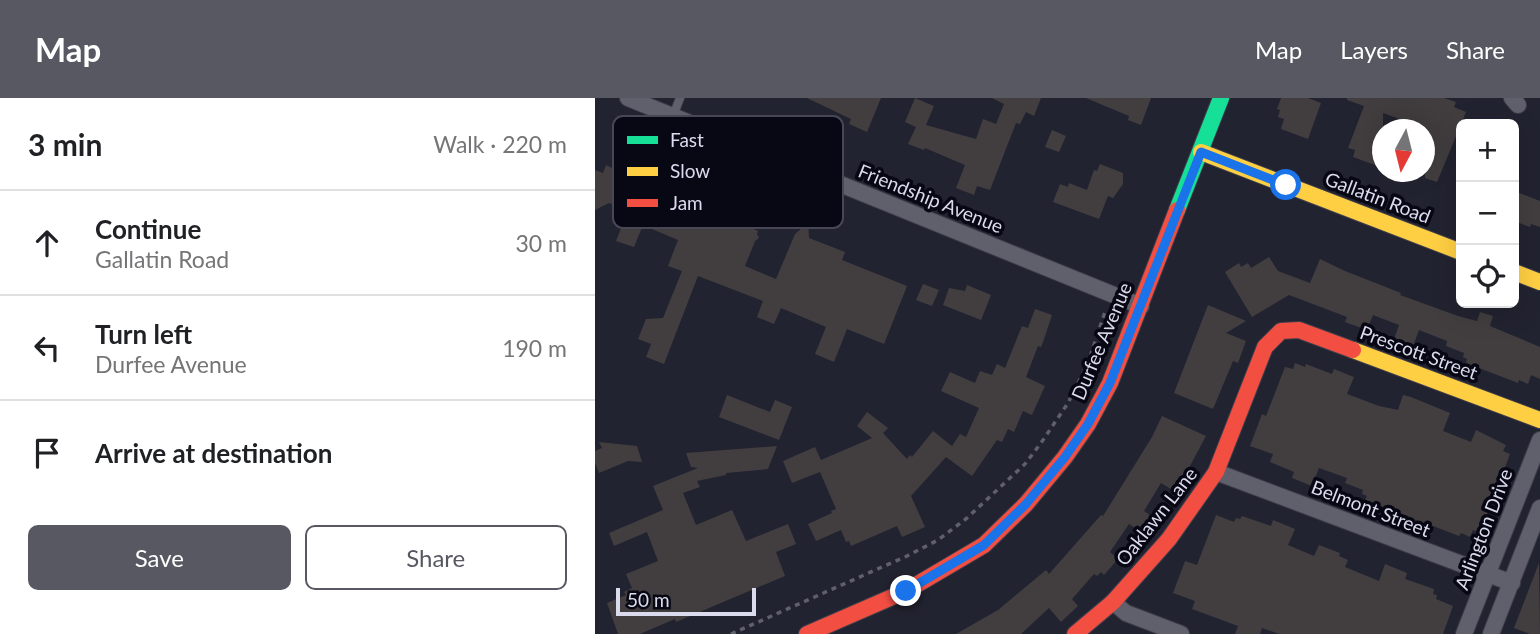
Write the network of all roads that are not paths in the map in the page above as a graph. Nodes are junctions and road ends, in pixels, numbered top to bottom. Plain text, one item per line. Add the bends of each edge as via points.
1 (628, 98) edge
2 (680, 98) edge
3 (1221, 98) edge
4 (673, 116) joint
5 (1201, 152) junction
6 (843, 185) edge
7 (1456, 250) edge
8 (1519, 274) edge
9 (1540, 282) edge
10 (1140, 306) junction
11 (1281, 331) joint
12 (1540, 420) edge
13 (1540, 440) edge
14 (1216, 472) junction
15 (1540, 508) edge
16 (1488, 575) junction
17 (1512, 583) junction
18 (1112, 601) junction
19 (807, 634) edge
20 (1075, 634) edge
21 (1181, 634) edge
22 (1464, 634) edge
23 (1491, 634) edge

1 - 4 street, Friendship Avenue
2 - 4 lane
3 - 5 street, Durfee Avenue
5 - 7 street, Gallatin Road
5 - 10 street, Durfee Avenue
6 - 10 street, Friendship Avenue
8 - 9 street
10 - 19 street, Durfee Avenue via 1110,383 1088,424 1026,504 984,545 906,591
11 - 12 street, Prescott Street via 1299,330
11 - 14 street, Oaklawn Lane via 1265,347
13 - 16 street, Arlington Drive
14 - 16 street, Belmont Street
14 - 18 street, Oaklawn Lane via 1169,539
15 - 17 street
16 - 17 street, Belmont Street
16 - 22 street, Arlington Drive
17 - 23 street
18 - 20 street, Oaklawn Lane
18 - 21 street via 1126,613

